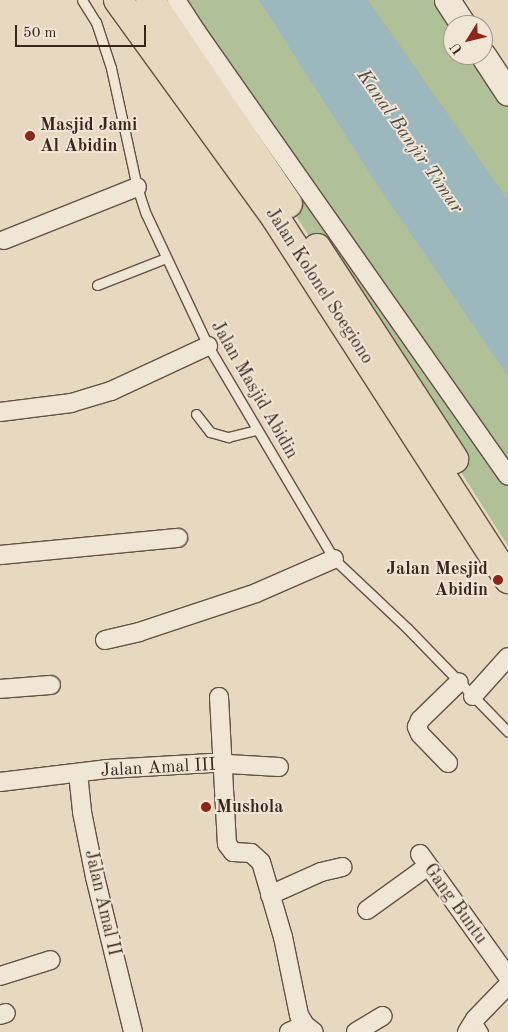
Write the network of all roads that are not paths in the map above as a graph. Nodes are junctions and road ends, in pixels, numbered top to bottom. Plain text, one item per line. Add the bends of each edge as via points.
1 (82, 0) edge
2 (118, 0) edge
3 (150, 0) edge
4 (176, 0) edge
5 (447, 0) edge
6 (457, 15) edge
7 (490, 65) edge
8 (508, 93) edge
9 (137, 186) junction
10 (4, 240) dead end
11 (166, 258) junction
12 (97, 286) dead end
13 (208, 346) junction
14 (0, 412) edge
15 (196, 414) dead end
16 (257, 430) junction
17 (508, 476) edge
18 (178, 538) dead end
19 (508, 546) edge
20 (0, 555) edge
21 (334, 559) junction
22 (508, 579) edge
23 (106, 640) dead end
24 (508, 657) edge
25 (460, 682) junction
26 (51, 685) dead end
27 (0, 689) edge
28 (472, 696) junction
29 (219, 697) dead end
30 (508, 732) edge
31 (448, 763) dead end
32 (224, 765) junction
33 (279, 767) dead end
34 (78, 774) junction
35 (0, 782) edge
36 (342, 867) dead end
37 (270, 895) junction
38 (367, 910) dead end
39 (51, 960) dead end
40 (0, 976) edge
41 (508, 977) edge
42 (508, 985) edge
43 (383, 1016) dead end
44 (310, 1028) edge
45 (475, 1028) edge
46 (133, 1032) edge
47 (288, 1032) edge
48 (356, 1032) edge

1 - 9 lane, Jalan Masjid Abidin via 96,22 111,68
2 - 22 main road, Jalan Kolonel Soegiono via 274,217
3 - 19 main road, Jalan Kolonel Soegiono via 377,338
4 - 17 street
5 - 6 street
7 - 8 street
9 - 10 street
9 - 11 lane, Jalan Masjid Abidin
11 - 12 lane
11 - 13 lane, Jalan Masjid Abidin
13 - 14 street via 111,391 71,403
13 - 16 lane, Jalan Masjid Abidin
15 - 16 lane via 210,432 228,437
16 - 21 lane, Jalan Masjid Abidin
18 - 20 street
21 - 23 street via 256,593
21 - 25 lane, Jalan Masjid Abidin
24 - 28 street
25 - 28 lane, Jalan Masjid Abidin
25 - 31 street via 420,720 417,727
26 - 27 street
28 - 30 lane, Jalan Masjid Abidin
29 - 32 street
32 - 33 street
32 - 34 street, Jalan Amal III via 108,769
32 - 37 street, Jalan Amal III via 227,844 233,852 251,853 258,857
34 - 35 street, Jalan Amal III
34 - 46 street, Jalan Amal II via 95,877
36 - 37 street via 322,872
37 - 44 street, Jalan Amal III via 283,937 299,1015
38 - 41 street, Gang Buntu via 424,860
39 - 40 street
42 - 45 street
43 - 48 street
44 - 47 street

